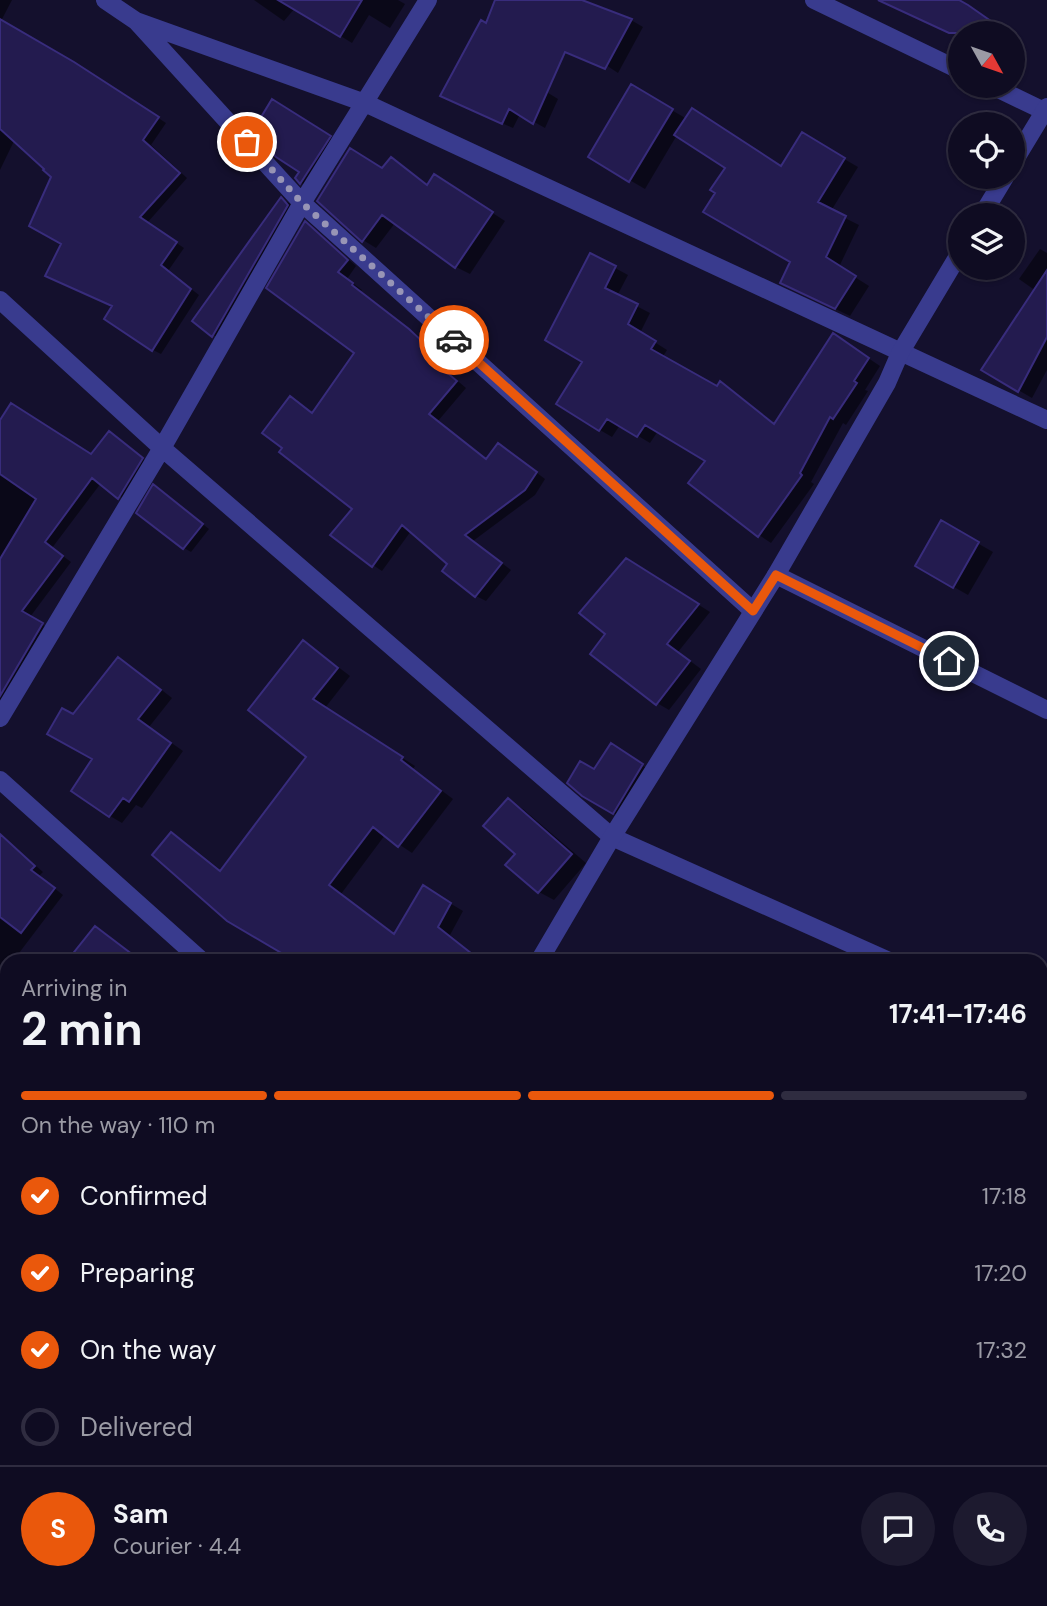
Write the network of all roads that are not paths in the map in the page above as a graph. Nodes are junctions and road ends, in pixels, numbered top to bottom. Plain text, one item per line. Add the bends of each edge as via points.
1 (428, 0) edge
2 (814, 0) edge
3 (107, 1) edge
4 (136, 21) junction
5 (948, 65) edge
6 (1020, 98) edge
7 (365, 103) junction
8 (1046, 109) edge
9 (1025, 143) edge
10 (302, 203) junction
11 (948, 273) edge
12 (0, 300) edge
13 (900, 353) junction
14 (1047, 420) edge
15 (162, 447) junction
16 (776, 575) junction
17 (753, 611) junction
18 (1047, 710) edge
19 (0, 718) edge
20 (0, 780) edge
21 (612, 837) junction
22 (194, 954) edge
23 (543, 954) edge
24 (873, 954) edge

1 - 7 street
2 - 5 street
3 - 4 street
4 - 7 street
4 - 10 street
6 - 8 street
7 - 10 street
7 - 13 street
8 - 9 street
10 - 15 street
10 - 17 street
11 - 13 street
12 - 15 street
13 - 14 street
13 - 16 street
15 - 19 street
15 - 21 street
16 - 17 street
16 - 18 street
17 - 21 street
20 - 22 street
21 - 23 street
21 - 24 street

